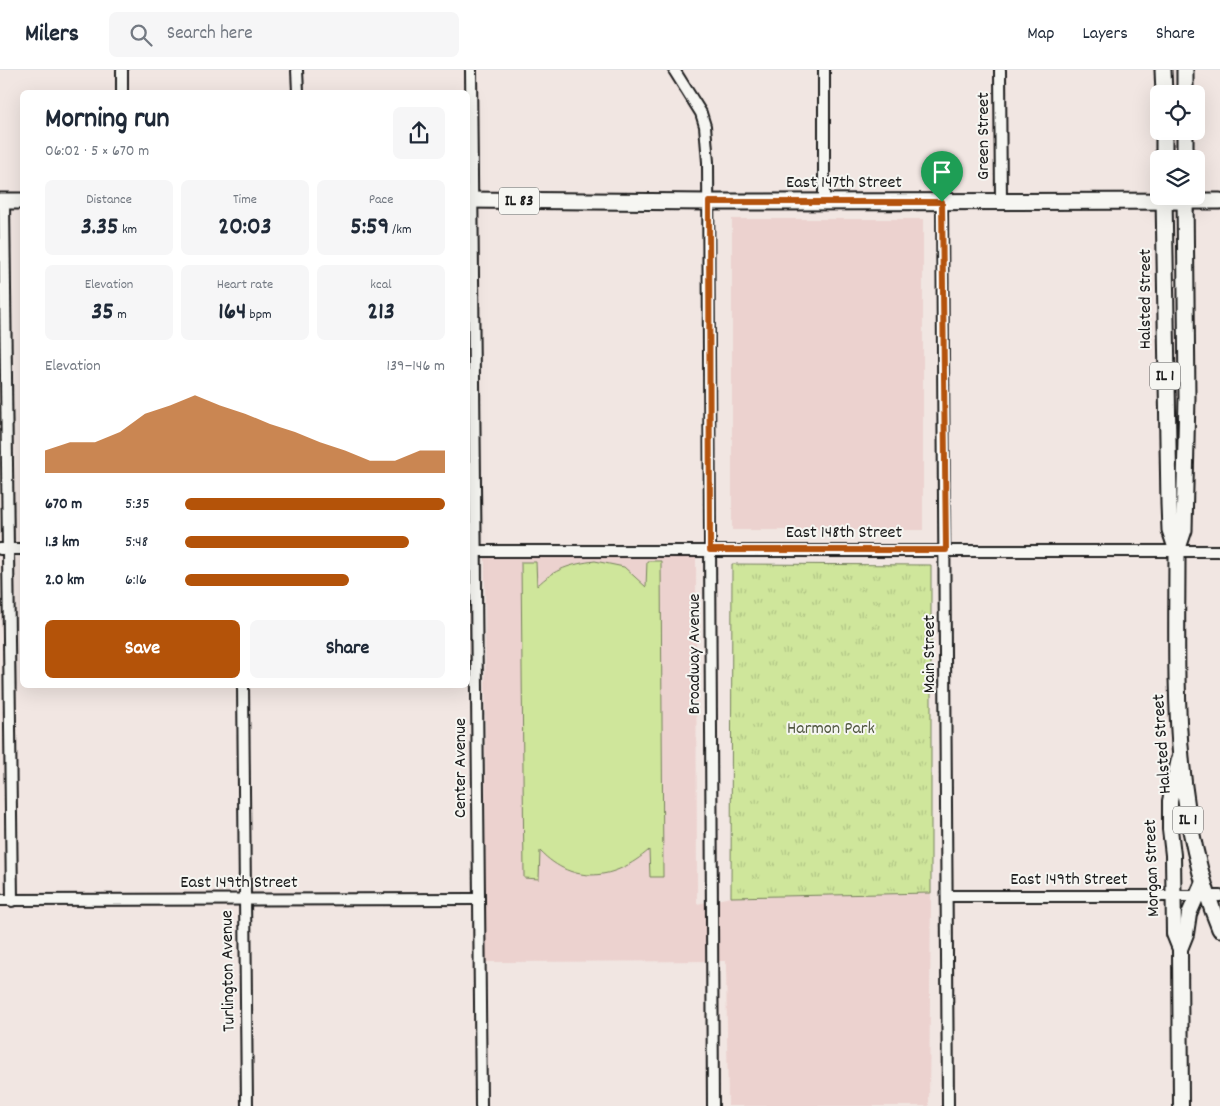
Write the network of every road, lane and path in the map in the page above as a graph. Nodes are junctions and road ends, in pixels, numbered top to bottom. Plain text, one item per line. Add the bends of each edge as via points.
1 (122, 70) edge
2 (298, 70) edge
3 (472, 70) edge
4 (674, 70) edge
5 (824, 70) edge
6 (1000, 70) edge
7 (1163, 70) edge
8 (1185, 70) edge
9 (1164, 85) edge
10 (1185, 85) edge
11 (122, 90) edge
12 (298, 90) edge
13 (1150, 198) edge
14 (470, 200) edge
15 (1205, 200) edge
16 (2, 201) edge
17 (20, 201) edge
18 (1220, 201) edge
19 (709, 202) junction
20 (824, 202) junction
21 (942, 202) junction
22 (1001, 202) junction
23 (1164, 205) edge
24 (1185, 205) edge
25 (4, 549) edge
26 (20, 550) edge
27 (710, 550) junction
28 (946, 550) junction
29 (472, 551) edge
30 (1178, 551) junction
31 (1220, 551) edge
32 (243, 688) edge
33 (1180, 757) junction
34 (1207, 892) edge
35 (947, 896) junction
36 (1173, 896) junction
37 (244, 899) junction
38 (479, 899) junction
39 (0, 900) edge
40 (12, 901) junction
41 (1220, 929) edge
42 (1180, 949) junction
43 (247, 1106) edge
44 (480, 1106) edge
45 (713, 1106) edge
46 (948, 1106) edge
47 (1181, 1106) edge

1 - 11 street
2 - 12 street
3 - 14 street, Center Avenue
4 - 19 street, Broadway Avenue via 701,113 705,126
5 - 20 street
6 - 22 street, Green Street
7 - 9 main road
8 - 10 main road
13 - 22 main road, East 147th Street / IL 83
14 - 19 main road, East 147th Street / IL 83
14 - 29 street, Center Avenue
15 - 18 main road, East 147th Street / IL 83
16 - 17 main road
16 - 25 street
19 - 20 main road, East 147th Street / IL 83
19 - 27 street, Broadway Avenue
20 - 21 main road, East 147th Street / IL 83
21 - 22 main road, East 147th Street / IL 83
21 - 28 street, Main Street
23 - 30 main road, Halsted Street / IL 1 via 1168,504 1170,530
24 - 30 main road, Halsted Street / IL 1 via 1185,513
25 - 26 street
25 - 40 street
27 - 28 street, East 148th Street
27 - 29 street, East 148th Street
27 - 45 street, Broadway Avenue
28 - 30 street, East 148th Street
28 - 35 street, Main Street
29 - 38 street, Center Avenue
30 - 31 street, East 148th Street
30 - 33 main road, Halsted Street / IL 1
32 - 37 street, Turlington Avenue
33 - 34 main road, Halsted Street / IL 1 via 1186,812
33 - 36 street, Morgan Street via 1170,801
34 - 36 street, East 149th Street
34 - 41 main road, Halsted Street / IL 1
34 - 42 street, Morgan Street via 1187,921
35 - 36 street, East 149th Street
35 - 46 street, Main Street
36 - 42 street, Morgan Street via 1174,934
37 - 38 street, East 149th Street
37 - 40 street, East 149th Street
37 - 43 street, Turlington Avenue
38 - 44 street, Center Avenue
39 - 40 street, East 149th Street
42 - 47 street, Morgan Street

